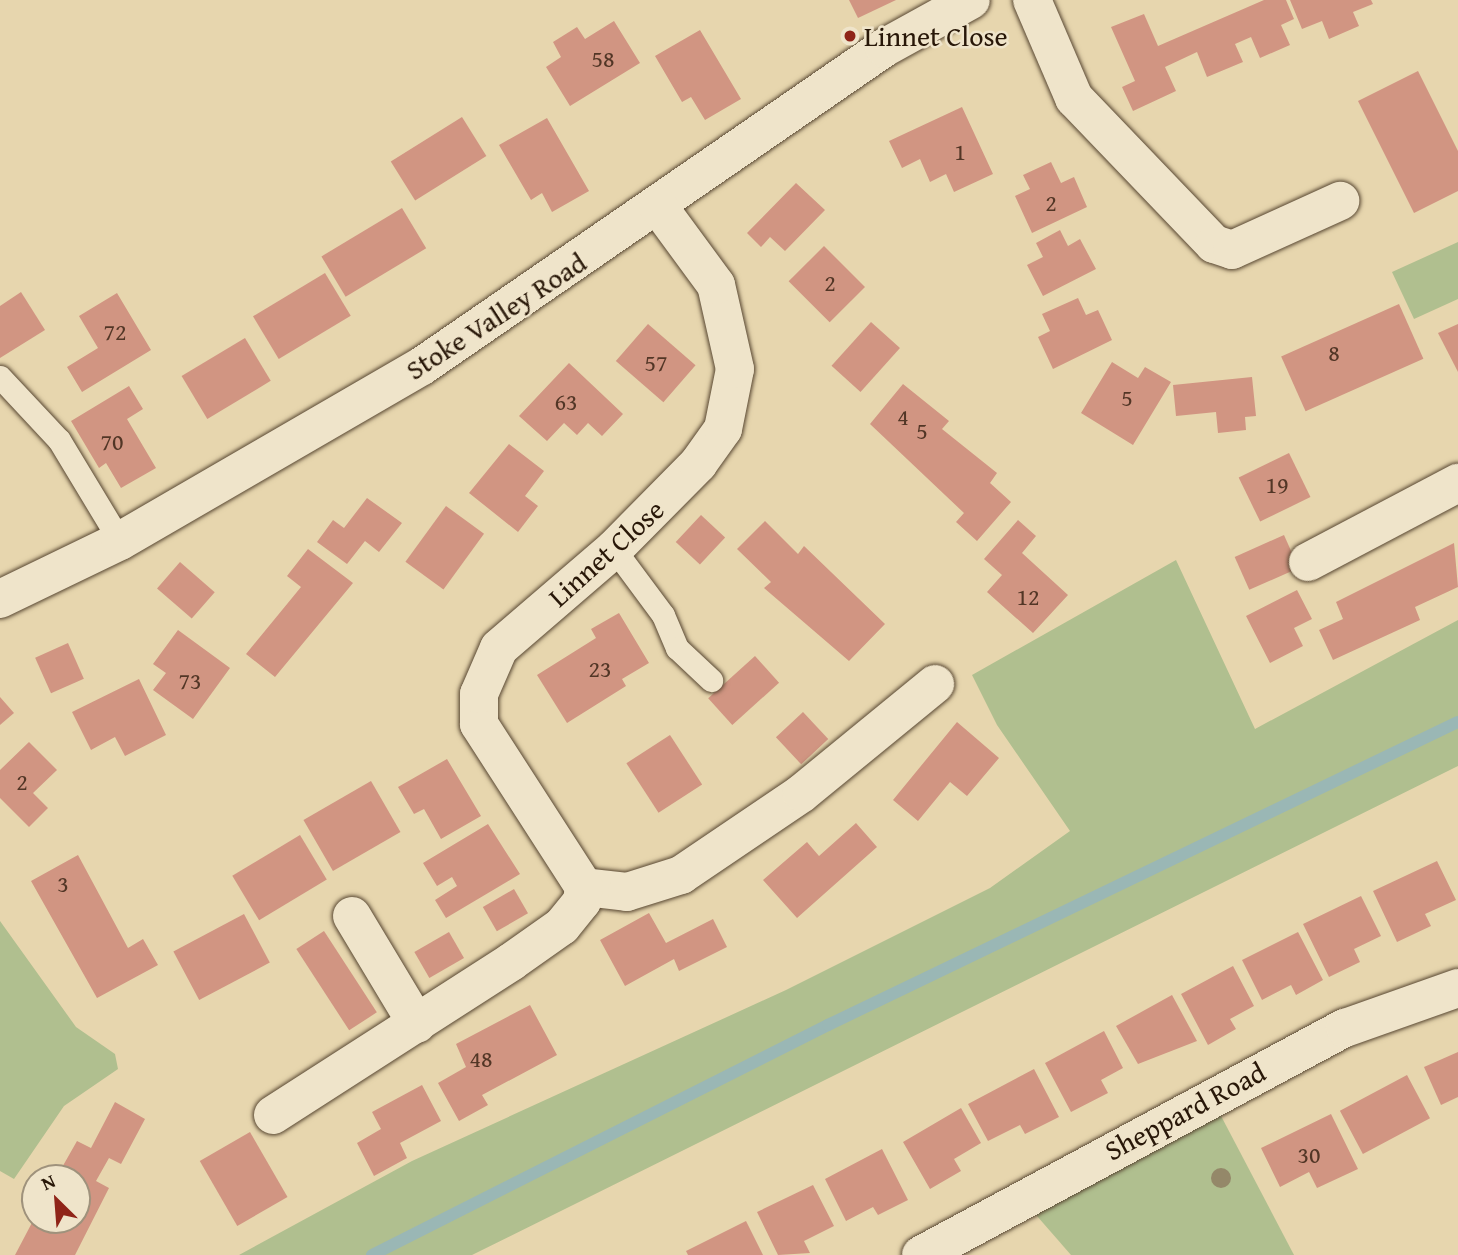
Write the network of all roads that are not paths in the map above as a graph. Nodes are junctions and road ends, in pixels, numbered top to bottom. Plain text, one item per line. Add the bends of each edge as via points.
1 (971, 0) edge
2 (1032, 0) edge
3 (1340, 201) dead end
4 (658, 206) junction
5 (0, 377) edge
6 (1458, 483) edge
7 (120, 541) junction
8 (614, 549) junction
9 (1308, 562) dead end
10 (0, 599) edge
11 (711, 680) dead end
12 (935, 684) dead end
13 (584, 887) junction
14 (352, 916) dead end
15 (1458, 988) edge
16 (417, 1024) junction
17 (273, 1115) dead end
18 (921, 1255) edge

1 - 4 street, Stoke Valley Road via 873,54
2 - 3 street via 1074,98 1214,244 1232,250
4 - 7 street, Stoke Valley Road via 422,366
4 - 8 street, Linnet Close via 716,285 731,334 733,390 723,429 698,464
5 - 7 lane via 59,440
6 - 9 street
7 - 10 street, Stoke Valley Road
8 - 11 lane via 663,615 677,648
8 - 13 street, Linnet Close via 499,648 477,712
12 - 13 street via 802,793 681,875 627,892
13 - 16 street via 582,901 562,926
14 - 16 street
15 - 18 street, Sheppard Road via 1345,1028
16 - 17 street

